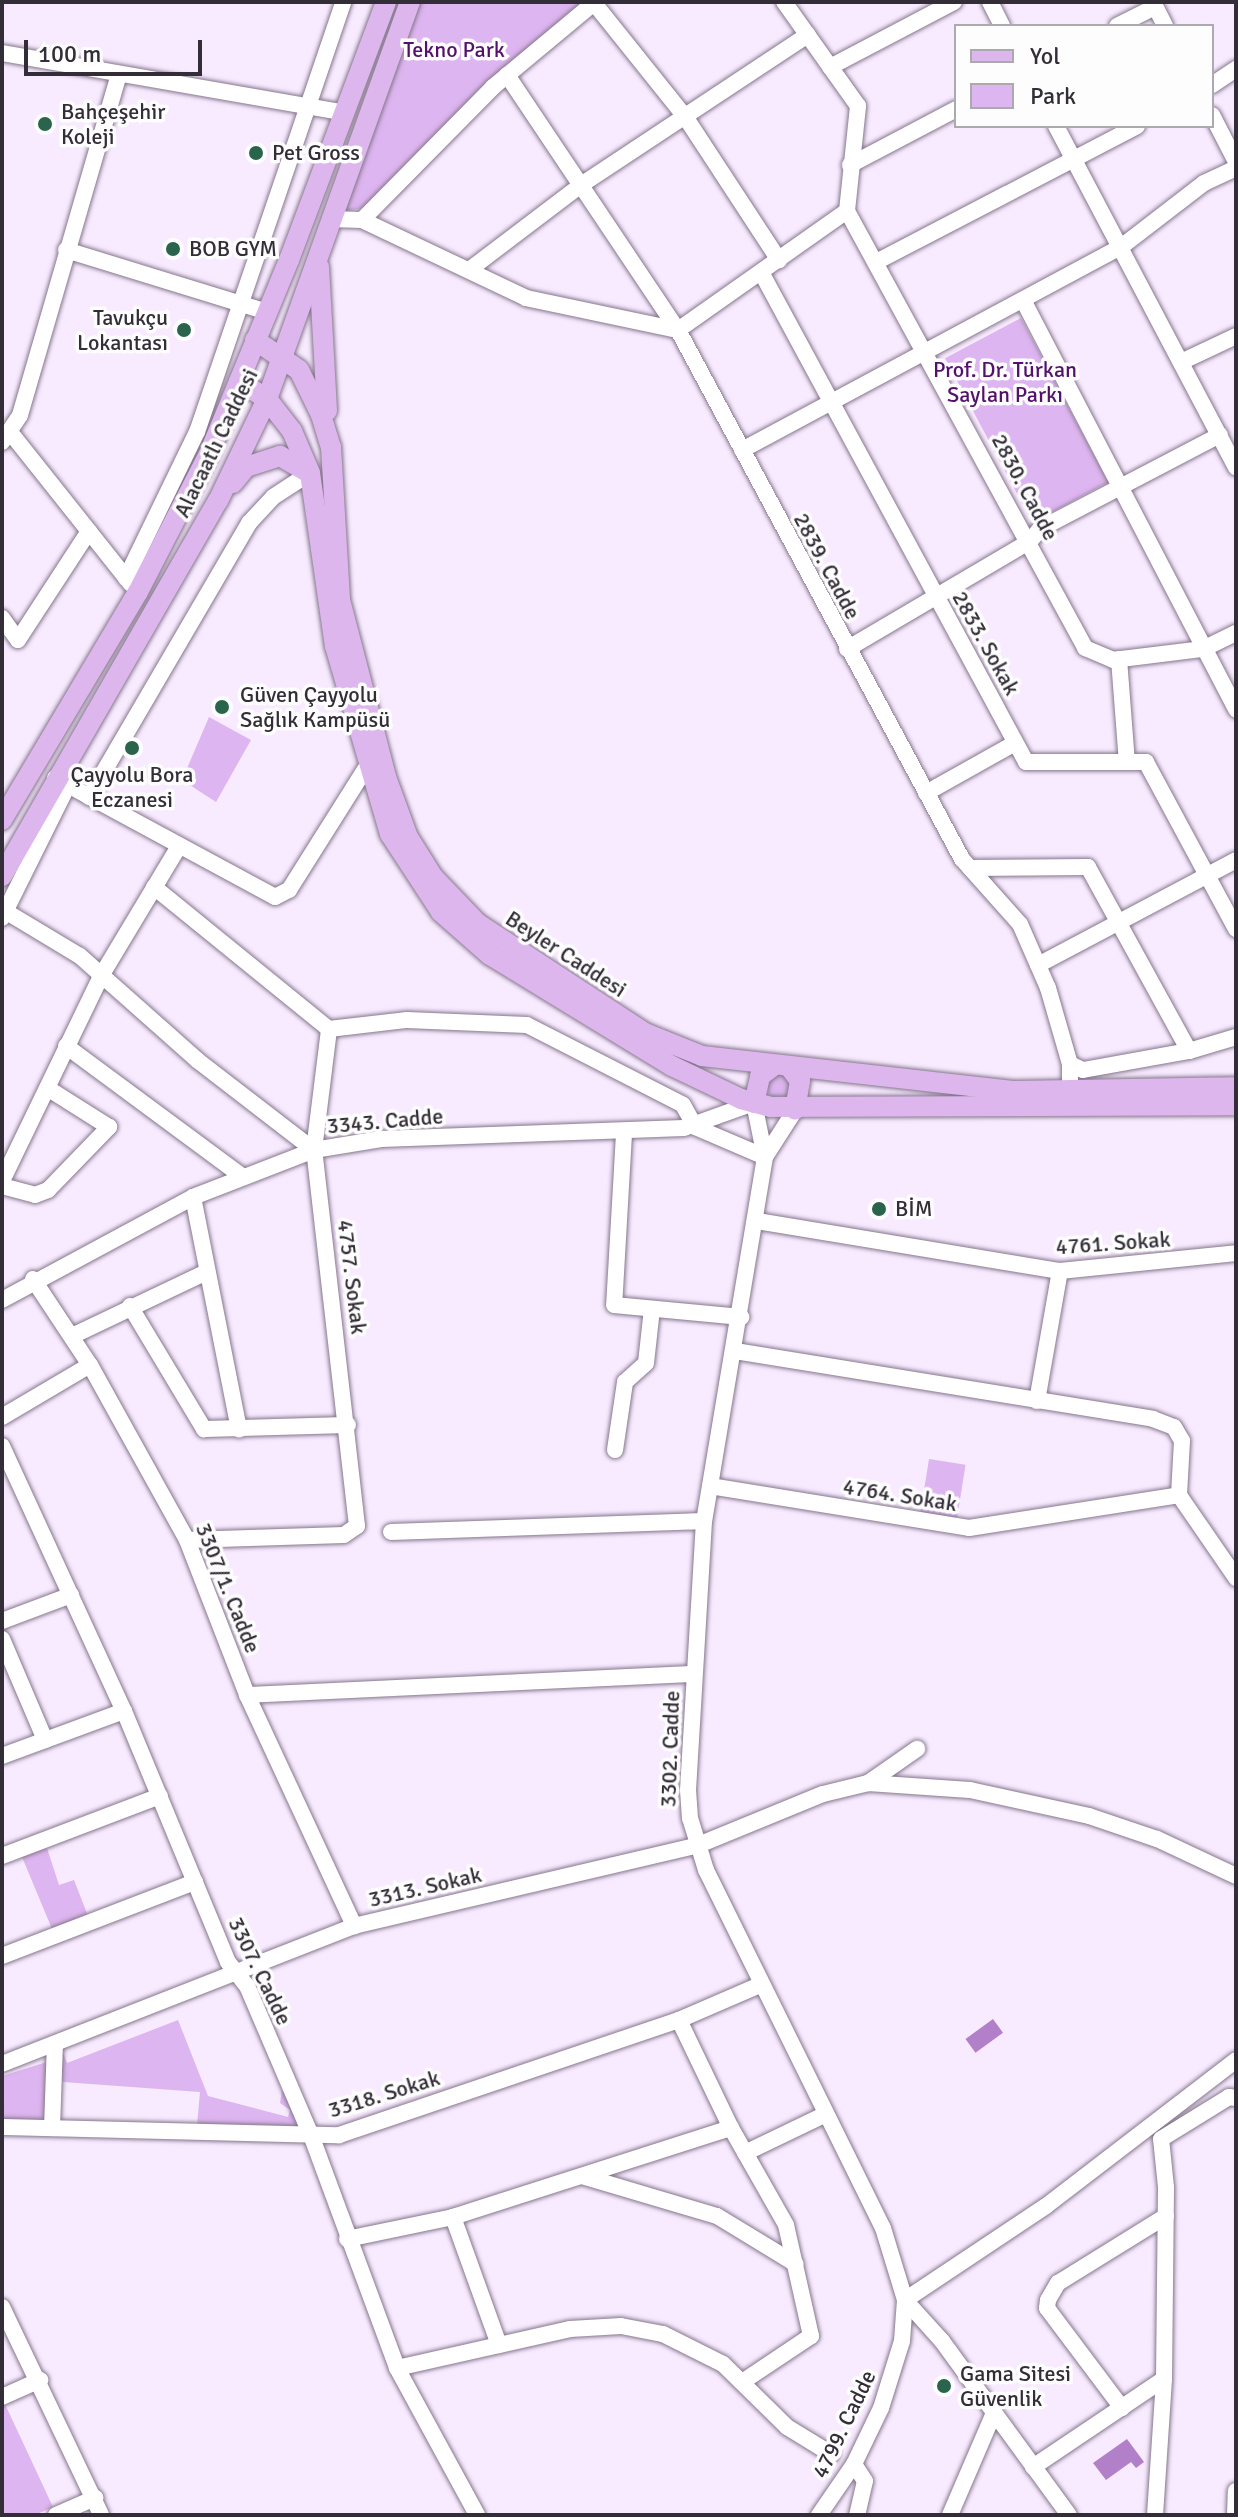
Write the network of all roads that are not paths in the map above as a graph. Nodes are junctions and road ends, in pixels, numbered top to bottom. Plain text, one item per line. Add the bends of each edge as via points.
1 (343, 2) edge
2 (386, 2) edge
3 (410, 2) edge
4 (594, 2) edge
5 (784, 2) edge
6 (954, 2) edge
7 (990, 2) edge
8 (1154, 4) edge
9 (1001, 24) edge
10 (1120, 24) edge
11 (1164, 24) edge
12 (808, 35) junction
13 (2, 53) edge
14 (830, 67) junction
15 (1236, 69) edge
16 (119, 74) junction
17 (507, 75) junction
18 (1214, 84) edge
19 (305, 106) junction
20 (954, 110) edge
21 (345, 113) junction
22 (686, 118) junction
23 (1214, 119) edge
24 (1057, 128) edge
25 (1133, 128) edge
26 (1073, 159) junction
27 (1236, 162) edge
28 (850, 165) junction
29 (1236, 168) edge
30 (581, 185) junction
31 (847, 211) junction
32 (330, 219) junction
33 (362, 220) junction
34 (1121, 247) junction
35 (320, 248) junction
36 (66, 250) junction
37 (779, 260) junction
38 (878, 261) junction
39 (469, 270) junction
40 (761, 272) junction
41 (1023, 300) junction
42 (240, 304) junction
43 (267, 312) junction
44 (678, 330) junction
45 (1236, 336) edge
46 (255, 340) junction
47 (928, 354) junction
48 (282, 356) junction
49 (1181, 362) junction
50 (239, 381) junction
51 (267, 399) junction
52 (834, 402) junction
53 (1220, 435) junction
54 (6, 437) edge
55 (331, 447) junction
56 (742, 450) junction
57 (1236, 467) edge
58 (310, 473) junction
59 (1120, 487) junction
60 (218, 501) junction
61 (89, 531) junction
62 (1030, 541) junction
63 (132, 585) junction
64 (934, 595) junction
65 (2, 618) edge
66 (1236, 633) edge
67 (847, 649) junction
68 (1203, 649) junction
69 (1119, 659) junction
70 (1236, 710) edge
71 (1015, 743) junction
72 (1127, 762) junction
73 (367, 766) junction
74 (62, 781) junction
75 (926, 793) junction
76 (8, 795) edge
77 (89, 797) junction
78 (2, 820) edge
79 (179, 846) junction
80 (1236, 860) edge
81 (970, 868) junction
82 (1207, 875) junction
83 (2, 876) edge
84 (154, 887) junction
85 (4, 914) edge
86 (1121, 925) junction
87 (1236, 929) edge
88 (1038, 965) junction
89 (101, 976) junction
90 (329, 1029) junction
91 (1236, 1037) edge
92 (66, 1046) junction
93 (1189, 1051) junction
94 (1070, 1064) junction
95 (782, 1068) junction
96 (1236, 1087) edge
97 (47, 1088) junction
98 (1070, 1091) junction
99 (754, 1103) junction
100 (1236, 1105) edge
101 (795, 1110) junction
102 (695, 1127) junction
103 (624, 1134) junction
104 (314, 1150) junction
105 (765, 1157) junction
106 (242, 1176) junction
107 (2, 1183) edge
108 (193, 1197) junction
109 (757, 1221) junction
110 (1236, 1253) edge
111 (1060, 1271) junction
112 (207, 1272) junction
113 (33, 1279) junction
114 (2, 1300) edge
115 (130, 1306) junction
116 (652, 1309) junction
117 (741, 1317) junction
118 (72, 1336) junction
119 (735, 1351) junction
120 (90, 1365) junction
121 (1037, 1401) junction
122 (2, 1417) edge
123 (348, 1425) junction
124 (239, 1429) junction
125 (2, 1446) edge
126 (615, 1450) dead end
127 (710, 1486) junction
128 (1179, 1495) junction
129 (704, 1521) junction
130 (391, 1532) dead end
131 (187, 1540) junction
132 (1236, 1578) edge
133 (71, 1595) junction
134 (2, 1621) edge
135 (2, 1639) edge
136 (694, 1674) junction
137 (247, 1695) junction
138 (124, 1711) junction
139 (45, 1740) junction
140 (917, 1749) dead end
141 (2, 1756) edge
142 (868, 1783) junction
143 (160, 1796) junction
144 (696, 1846) junction
145 (2, 1856) edge
146 (1236, 1876) edge
147 (195, 1882) junction
148 (354, 1926) junction
149 (2, 1956) edge
150 (238, 1975) junction
151 (760, 1985) junction
152 (679, 2020) junction
153 (55, 2044) junction
154 (3, 2060) edge
155 (1236, 2060) edge
156 (1236, 2098) edge
157 (826, 2114) junction
158 (2, 2127) edge
159 (52, 2128) junction
160 (731, 2128) junction
161 (311, 2135) junction
162 (745, 2153) junction
163 (582, 2176) junction
164 (1166, 2216) junction
165 (453, 2217) junction
166 (347, 2239) junction
167 (796, 2264) junction
168 (905, 2300) junction
169 (2, 2307) edge
170 (499, 2345) junction
171 (397, 2368) junction
172 (1164, 2379) junction
173 (40, 2380) junction
174 (742, 2382) junction
175 (2, 2397) edge
176 (1122, 2408) junction
177 (993, 2415) junction
178 (831, 2454) dead end
179 (854, 2464) junction
180 (1033, 2467) junction
181 (1236, 2491) edge
182 (95, 2498) junction
183 (56, 2515) edge
184 (101, 2515) edge
185 (477, 2515) edge
186 (819, 2515) edge
187 (857, 2515) edge
188 (950, 2515) edge
189 (1069, 2515) edge
190 (1155, 2515) edge
191 (1235, 2515) edge

1 - 19 street
2 - 21 main road, Alacaatlı Caddesi
3 - 32 main road, Alacaatlı Caddesi
4 - 17 street
4 - 22 street
5 - 12 street
6 - 14 street
7 - 9 street
8 - 10 street
8 - 11 street
12 - 14 street
12 - 22 street
13 - 16 street
14 - 28 street via 858,106
15 - 18 street
16 - 19 street
16 - 36 street
17 - 30 street, 2839. Cadde
17 - 33 street
19 - 21 street
19 - 42 street
20 - 28 street
21 - 43 main road, Alacaatlı Caddesi
22 - 30 street
22 - 37 street
23 - 27 street
24 - 26 street
25 - 26 street
26 - 34 street
26 - 38 street
28 - 31 street
29 - 34 street via 1204,183
30 - 39 street
30 - 44 street, 2839. Cadde
31 - 37 street
31 - 38 street, 2830. Cadde
32 - 33 street
32 - 35 main road, Alacaatlı Caddesi
33 - 39 street
34 - 41 street
34 - 49 street
35 - 48 main road, Alacaatlı Caddesi
35 - 55 main road via 319,327
36 - 42 street
36 - 54 street via 20,415
37 - 40 street
38 - 47 street, 2830. Cadde
39 - 44 street via 556,308
40 - 44 street
40 - 52 street, 2833. Sokak
41 - 47 street
41 - 59 street
42 - 43 street
42 - 63 street via 197,432
43 - 46 main road, Alacaatlı Caddesi
44 - 56 street, 2839. Cadde
45 - 49 street
46 - 48 main road, Beyler Caddesi
46 - 50 main road, Alacaatlı Caddesi
47 - 52 street
47 - 62 street, 2830. Cadde
48 - 51 main road, Alacaatlı Caddesi
48 - 55 main road, Beyler Caddesi via 308,383
49 - 53 street
50 - 51 main road, Beyler Caddesi
50 - 63 main road, Alacaatlı Caddesi via 209,454
51 - 58 main road, Beyler Caddesi via 292,431
51 - 60 main road, Alacaatlı Caddesi
52 - 56 street
52 - 64 street, 2833. Sokak
53 - 57 street
53 - 59 street
54 - 61 street
55 - 95 main road, Beyler Caddesi via 340,600 349,644 386,777 408,837 433,877 490,932 645,1033 702,1056
56 - 67 street, 2839. Cadde
58 - 60 main road via 280,456 263,459 246,467
58 - 73 main road, Beyler Caddesi via 330,622
58 - 77 street via 273,497 249,523
59 - 62 street via 1040,529
59 - 68 street
60 - 74 main road, Alacaatlı Caddesi
61 - 63 street
61 - 65 street via 18,640
62 - 64 street
62 - 69 street, 2830. Cadde via 1085,648
63 - 76 main road, Alacaatlı Caddesi
64 - 67 street
64 - 71 street, 2833. Sokak
66 - 68 street, 2830. Cadde
67 - 75 street, 2839. Cadde
68 - 69 street, 2830. Cadde
68 - 70 street
69 - 72 street
71 - 72 street, 2833. Sokak via 1026,762
71 - 75 street
72 - 82 street via 1146,762
73 - 79 street via 281,896 269,896
73 - 99 main road, Beyler Caddesi via 404,861 464,935 608,1029 727,1094
74 - 77 street
74 - 83 main road, Alacaatlı Caddesi
74 - 85 street
75 - 81 street, 2839. Cadde
76 - 78 main road, Alacaatlı Caddesi
77 - 79 street
79 - 84 street
80 - 82 street
81 - 86 street via 1088,867
81 - 88 street, 2839. Cadde via 1020,924
82 - 86 street
82 - 87 street
84 - 89 street
84 - 90 street
85 - 89 street via 80,956
86 - 88 street
86 - 93 street
88 - 94 street, 2839. Cadde
89 - 92 street
89 - 104 street via 197,1060
90 - 102 street via 407,1020 527,1025 683,1105
90 - 104 street, 4757. Sokak
91 - 93 street
92 - 97 street
92 - 106 street
93 - 94 street via 1083,1070
94 - 98 street, 2839. Cadde
95 - 98 main road, Beyler Caddesi via 968,1088
95 - 99 main road via 760,1076
95 - 101 main road via 800,1081
96 - 98 main road, Beyler Caddesi
97 - 107 street
97 - 107 street via 109,1127 48,1190 35,1195
99 - 101 main road, Beyler Caddesi
99 - 102 street, 3343. Cadde
99 - 105 street, 3302. Cadde
100 - 101 main road, Beyler Caddesi
101 - 105 street, 3302. Cadde
102 - 103 street, 3343. Cadde
102 - 105 street
103 - 104 street, 3343. Cadde via 394,1138
103 - 116 street via 614,1305
104 - 106 street, 3343. Cadde
104 - 123 street, 4757. Sokak
105 - 109 street, 3302. Cadde
106 - 108 street, 3343. Cadde
108 - 112 street
108 - 113 street, 3343. Cadde
109 - 111 street, 4761. Sokak
109 - 117 street, 3302. Cadde
110 - 111 street, 4761. Sokak
111 - 121 street
112 - 115 street
112 - 124 street
113 - 114 street, 3343. Cadde
113 - 118 street, 3307/1. Cadde
115 - 118 street
115 - 124 street via 204,1429
116 - 117 street
116 - 126 street via 646,1363 625,1382
117 - 119 street, 3302. Cadde
118 - 120 street, 3307/1. Cadde
119 - 121 street
119 - 127 street, 3302. Cadde
120 - 122 street
120 - 131 street, 3307/1. Cadde
121 - 128 street via 1153,1419 1179,1433
123 - 124 street
123 - 131 street, 4757. Sokak via 355,1530 344,1535
125 - 133 street, 3307. Cadde
127 - 128 street, 4764. Sokak via 969,1528
127 - 129 street, 3302. Cadde
128 - 132 street
129 - 130 street
129 - 136 street, 3302. Cadde
131 - 137 street, 3307/1. Cadde
133 - 134 street
133 - 138 street, 3307. Cadde
135 - 139 street
136 - 137 street
136 - 144 street, 3302. Cadde via 688,1790
137 - 148 street, 3307/1. Cadde
138 - 139 street
138 - 143 street, 3307. Cadde
139 - 141 street
140 - 142 street
142 - 144 street, 3313. Sokak via 823,1794
142 - 146 street via 970,1790 1089,1816 1157,1839
143 - 145 street
143 - 147 street, 3307. Cadde
144 - 148 street, 3313. Sokak
144 - 151 street, 3302. Cadde
147 - 149 street
147 - 150 street, 3307. Cadde
148 - 150 street, 3313. Sokak
150 - 153 street, 3313. Sokak
150 - 161 street, 3307. Cadde
151 - 152 street, 3318. Sokak
151 - 157 street, 3302. Cadde
152 - 160 street
152 - 161 street, 3318. Sokak via 339,2135
153 - 154 street, 3313. Sokak
153 - 159 street
155 - 168 street via 1046,2206
156 - 164 street via 1229,2097 1161,2139
157 - 162 street
157 - 168 street, 3302. Cadde via 883,2228
158 - 159 street, 3318. Sokak
159 - 161 street, 3318. Sokak
160 - 162 street
160 - 163 street
161 - 166 street, 3307. Cadde
162 - 167 street via 786,2225
163 - 165 street
163 - 167 street via 717,2216
164 - 172 street
164 - 176 street via 1058,2283 1048,2300 1047,2308
165 - 166 street
165 - 170 street
166 - 171 street, 3307. Cadde
167 - 174 street via 811,2336
168 - 177 street
168 - 179 street, 4799. Cadde via 891,2383
169 - 173 street
170 - 171 street
170 - 174 street via 570,2329 621,2326 663,2334 723,2364
171 - 185 street, 3307. Cadde
172 - 176 street
172 - 190 street
173 - 175 street
173 - 182 street
174 - 178 street via 787,2427
176 - 180 street
177 - 180 street
177 - 188 street
179 - 186 street, 4799. Cadde
179 - 187 street via 865,2481
180 - 189 street
181 - 191 street
182 - 183 street
182 - 184 street

